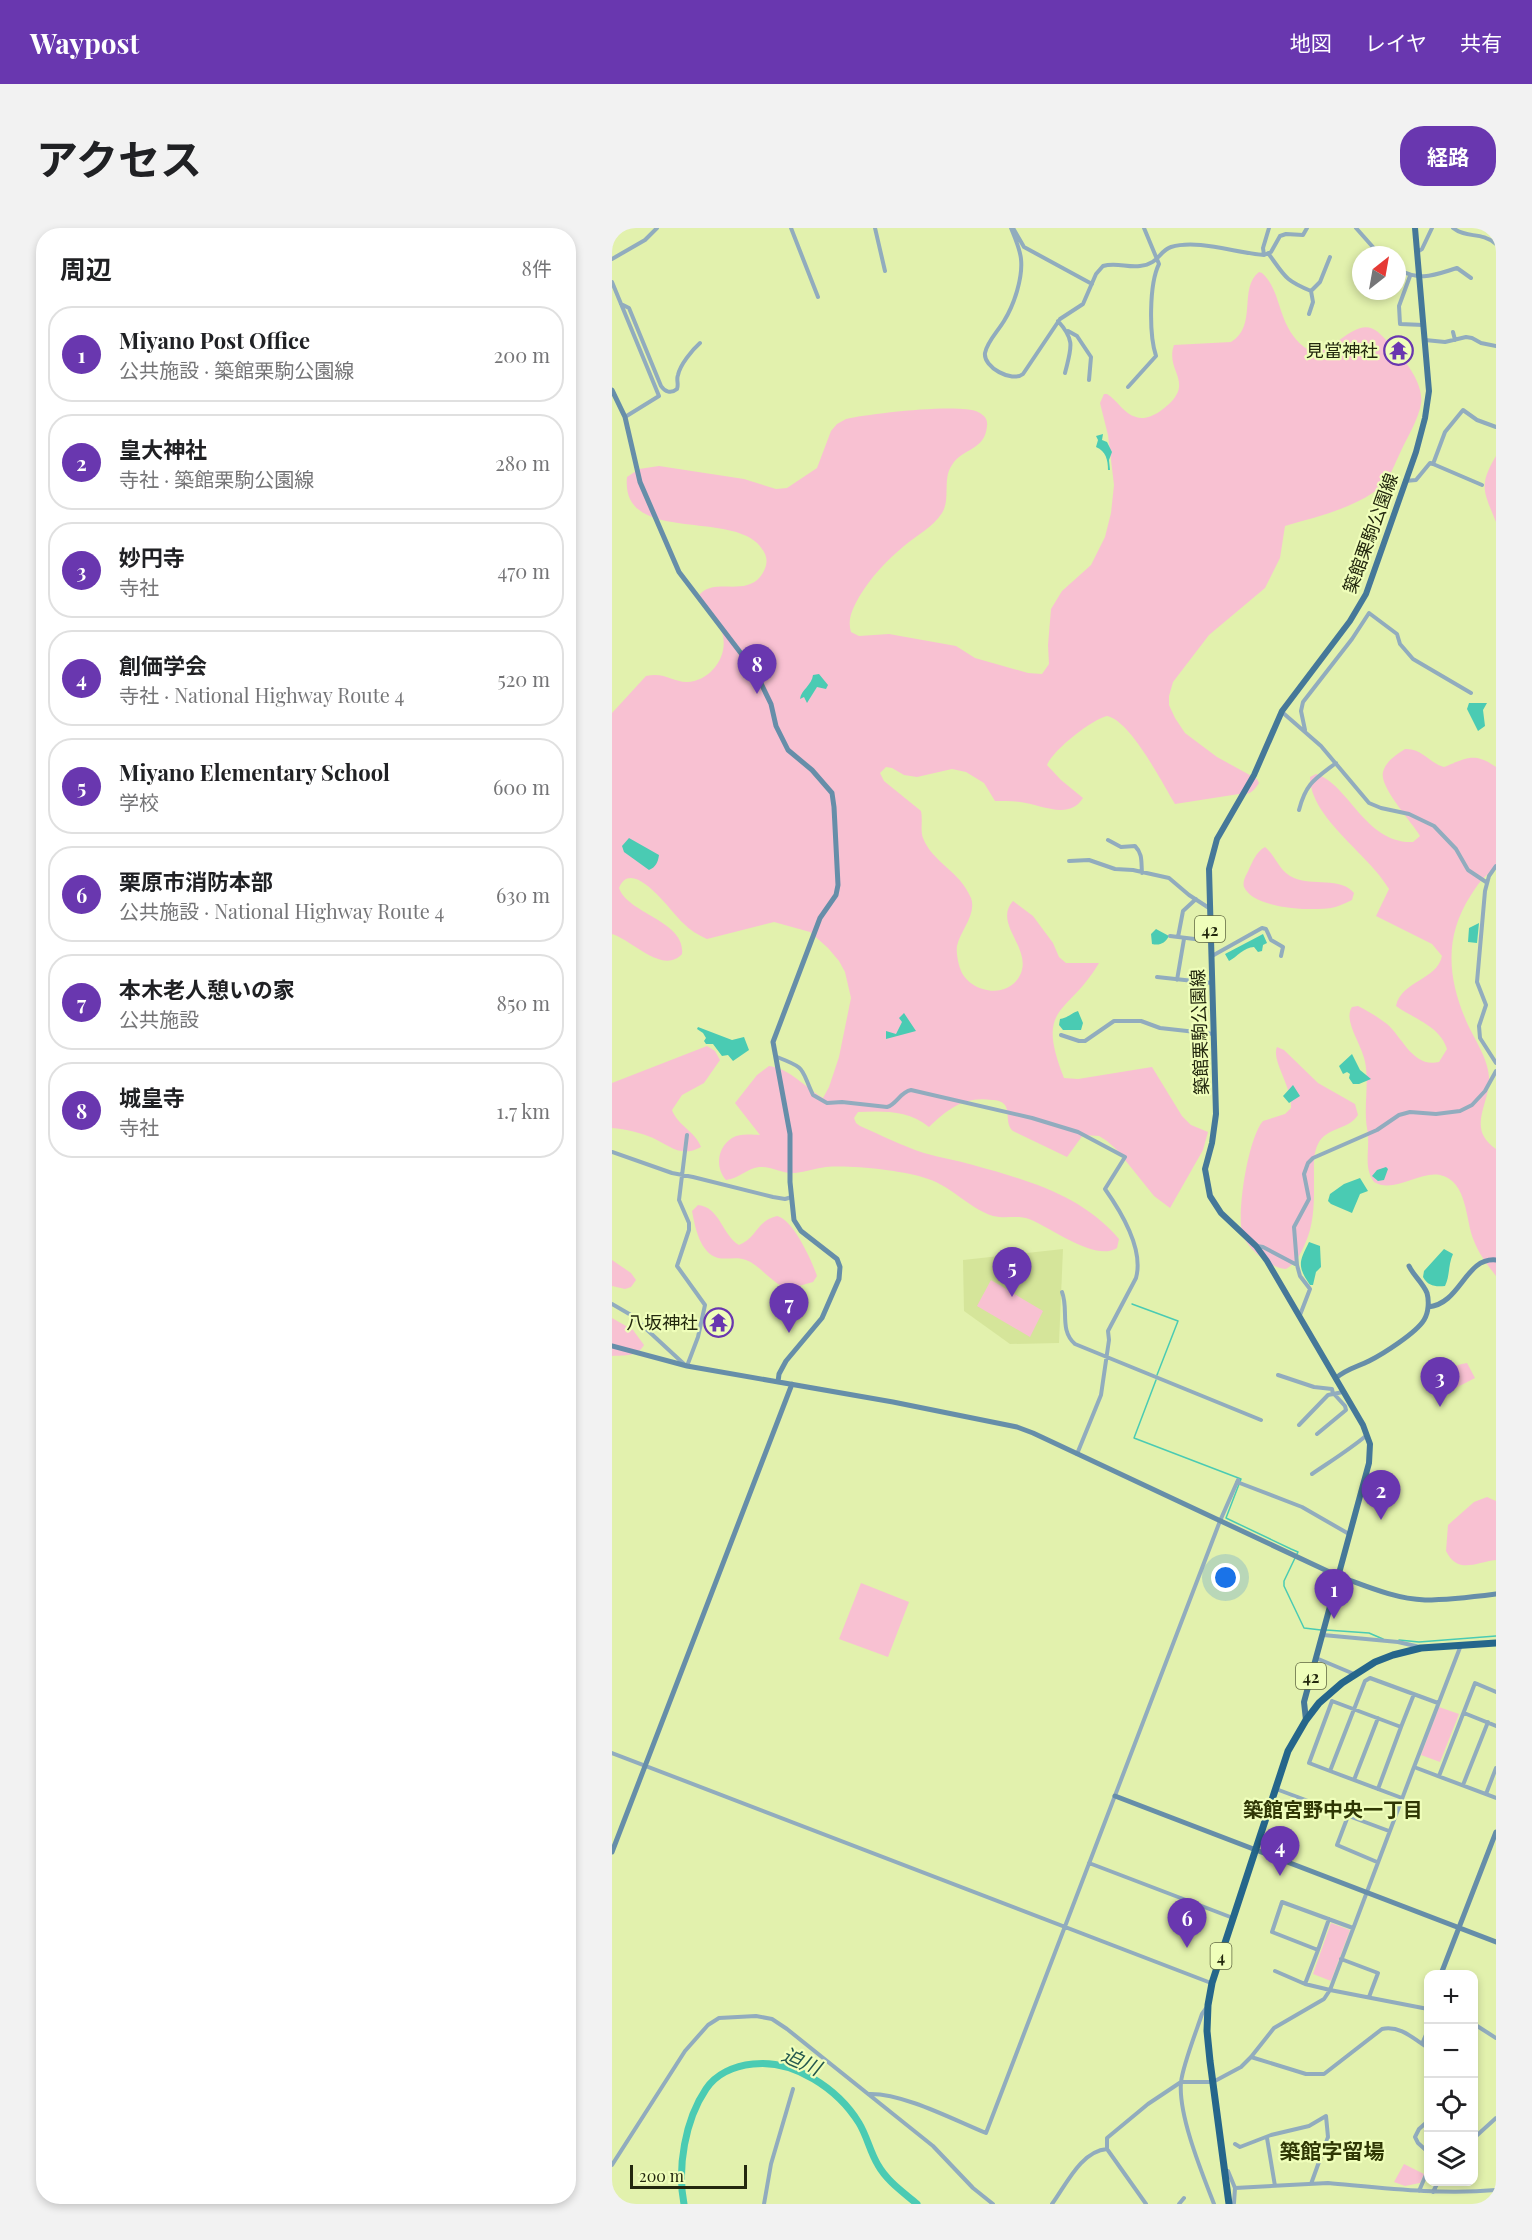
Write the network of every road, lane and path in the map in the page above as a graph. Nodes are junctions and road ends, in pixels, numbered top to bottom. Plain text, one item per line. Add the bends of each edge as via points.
1 (657, 228) edge
2 (791, 228) edge
3 (875, 228) edge
4 (1012, 228) edge
5 (1144, 228) edge
6 (1269, 228) edge
7 (1307, 228) edge
8 (1356, 228) edge
9 (1415, 228) edge
10 (1432, 228) edge
11 (1453, 228) edge
12 (1496, 244) edge
13 (1372, 246) edge
14 (1417, 252) junction
15 (1266, 254) junction
16 (1330, 257) dead end
17 (612, 259) edge
18 (1158, 259) junction
19 (885, 271) dead end
20 (1406, 274) edge
21 (1410, 276) junction
22 (1419, 276) junction
23 (1471, 278) dead end
24 (612, 282) edge
25 (1092, 284) junction
26 (1311, 291) junction
27 (818, 297) dead end
28 (621, 304) junction
29 (1310, 314) dead end
30 (1058, 321) junction
31 (1424, 325) junction
32 (1068, 331) junction
33 (1453, 332) dead end
34 (1425, 340) junction
35 (1455, 340) junction
36 (700, 344) dead end
37 (1496, 346) edge
38 (1065, 373) dead end
39 (1089, 380) dead end
40 (1128, 387) dead end
41 (612, 390) edge
42 (625, 417) junction
43 (1496, 427) edge
44 (1433, 464) junction
45 (1406, 481) junction
46 (1482, 484) dead end
47 (1472, 693) dead end
48 (1282, 711) junction
49 (1306, 731) junction
50 (1336, 763) junction
51 (1299, 810) dead end
52 (1108, 840) dead end
53 (1069, 861) dead end
54 (1496, 866) edge
55 (1142, 873) junction
56 (1486, 882) junction
57 (1196, 899) junction
58 (1209, 908) junction
59 (1170, 936) dead end
60 (1178, 937) junction
61 (1184, 939) junction
62 (1210, 941) junction
63 (1211, 956) junction
64 (1281, 956) dead end
65 (1157, 977) dead end
66 (1177, 980) junction
67 (1212, 983) junction
68 (1214, 1034) junction
69 (1061, 1035) dead end
70 (777, 1058) junction
71 (1496, 1063) edge
72 (1496, 1071) edge
73 (687, 1135) dead end
74 (612, 1152) edge
75 (681, 1175) junction
76 (792, 1197) junction
77 (1256, 1246) junction
78 (1496, 1260) edge
79 (1297, 1265) junction
80 (1409, 1266) dead end
81 (1062, 1292) dead end
82 (612, 1304) edge
83 (1428, 1308) junction
84 (1300, 1315) junction
85 (612, 1346) edge
86 (1105, 1357) junction
87 (686, 1365) junction
88 (1278, 1375) dead end
89 (1336, 1378) junction
90 (778, 1382) junction
91 (792, 1384) junction
92 (1344, 1392) junction
93 (1334, 1394) junction
94 (1261, 1420) dead end
95 (1299, 1425) dead end
96 (1317, 1434) dead end
97 (1367, 1434) junction
98 (1077, 1454) junction
99 (1312, 1474) dead end
100 (1220, 1521) junction
101 (1349, 1534) junction
102 (1338, 1576) junction
103 (1496, 1594) edge
104 (1323, 1632) junction
105 (1496, 1642) edge
106 (1461, 1645) junction
107 (1421, 1648) junction
108 (1316, 1658) junction
109 (1354, 1674) junction
110 (1496, 1692) edge
111 (1414, 1694) junction
112 (1438, 1703) junction
113 (1354, 1709) junction
114 (1464, 1713) junction
115 (1378, 1719) junction
116 (1305, 1720) junction
117 (1488, 1722) junction
118 (1496, 1726) edge
119 (1401, 1727) junction
120 (612, 1753) edge
121 (645, 1765) junction
122 (1414, 1767) junction
123 (1496, 1768) edge
124 (1330, 1771) junction
125 (1439, 1776) junction
126 (1354, 1780) junction
127 (1463, 1785) junction
128 (1275, 1788) junction
129 (1378, 1789) junction
130 (1486, 1794) junction
131 (1115, 1796) junction
132 (1402, 1798) junction
133 (1496, 1798) edge
134 (1348, 1816) junction
135 (1389, 1831) junction
136 (1496, 1832) edge
137 (1256, 1850) junction
138 (612, 1852) edge
139 (1377, 1862) junction
140 (1089, 1863) junction
141 (1366, 1893) junction
142 (1233, 1917) junction
143 (1329, 1919) junction
144 (1065, 1927) junction
145 (1353, 1928) junction
146 (1458, 1928) junction
147 (1496, 1942) edge
148 (1318, 1950) junction
149 (1341, 1959) junction
150 (1442, 1970) edge
151 (1275, 1971) dead end
152 (1212, 1983) junction
153 (1305, 1984) junction
154 (1330, 1990) junction
155 (1369, 1997) junction
156 (1208, 2006) junction
157 (1424, 2007) edge
158 (1478, 2027) edge
159 (1496, 2038) edge
160 (1424, 2039) edge
161 (1422, 2044) joint
162 (1251, 2057) junction
163 (1181, 2082) junction
164 (1213, 2082) junction
165 (793, 2089) dead end
166 (869, 2094) junction
167 (1496, 2118) edge
168 (1424, 2125) edge
169 (1478, 2134) edge
170 (1267, 2138) junction
171 (1235, 2144) dead end
172 (1424, 2148) edge
173 (1107, 2149) junction
174 (612, 2165) edge
175 (1224, 2171) junction
176 (1424, 2179) edge
177 (1311, 2184) junction
178 (1275, 2186) junction
179 (1436, 2186) edge
180 (1235, 2188) junction
181 (1496, 2190) edge
182 (1419, 2191) junction
183 (1433, 2192) junction
184 (1184, 2198) dead end
185 (764, 2204) edge
186 (993, 2204) edge
187 (1052, 2204) edge
188 (1146, 2204) edge
189 (1179, 2204) edge
190 (1214, 2204) edge
191 (1230, 2204) edge

1 - 17 street via 645,240
2 - 27 street
3 - 19 street
4 - 25 street via 1024,246
4 - 30 street via 1021,271 1008,314 986,352 986,361 1007,376 1019,377
5 - 18 street
6 - 15 street via 1263,248
7 - 15 street via 1303,235 1280,236
8 - 13 street
9 - 14 main road, 築館栗駒公園線 / 42
10 - 14 street
11 - 12 street via 1465,234 1486,236
14 - 22 main road, 築館栗駒公園線 / 42
15 - 18 street via 1179,246 1165,250
15 - 26 street via 1277,263 1284,277
16 - 26 street via 1320,282
18 - 25 street via 1139,267 1107,265 1098,271
18 - 40 street via 1150,322 1156,356
20 - 21 street
21 - 22 street
21 - 31 street via 1399,306 1400,324
22 - 23 street via 1457,268
22 - 31 main road, 築館栗駒公園線 / 42
24 - 28 street
25 - 30 street via 1083,304
26 - 29 street
28 - 36 street via 629,308 666,391 677,389 677,376 686,358
28 - 42 street via 659,396
30 - 32 street
31 - 34 main road, 築館栗駒公園線 / 42
32 - 38 street
32 - 39 street via 1077,336 1091,357
33 - 35 street
34 - 35 street
34 - 45 main road, 築館栗駒公園線 / 42 via 1427,407
35 - 37 street via 1466,337
41 - 42 street
42 - 70 street via 640,482 679,572 756,673 788,750 832,793 836,895 820,918 775,1033
43 - 44 street via 1463,410 1445,432
44 - 45 street via 1416,480
44 - 46 street
45 - 48 main road, 築館栗駒公園線 / 42 via 1366,594
47 - 49 street via 1413,659 1397,634 1369,613 1303,702
48 - 49 street
48 - 58 main road, 築館栗駒公園線 / 42 via 1254,775 1213,847
49 - 50 street
50 - 51 street via 1311,781
50 - 56 street via 1369,803 1434,826 1456,849 1468,870
52 - 55 street via 1121,847 1135,846 1141,853
53 - 55 street via 1089,860
54 - 56 street
55 - 57 street via 1168,878
56 - 71 street via 1477,970 1478,988 1486,1005 1479,1026 1480,1038
57 - 58 street
57 - 60 street via 1183,911
58 - 62 main road, 築館栗駒公園線 / 42
59 - 60 street
60 - 61 street
61 - 62 street
61 - 66 street
62 - 63 main road, 築館栗駒公園線 / 42
63 - 64 street via 1262,928 1283,947
63 - 67 main road, 築館栗駒公園線 / 42
65 - 66 street
66 - 67 street
67 - 68 main road, 築館栗駒公園線 / 42
68 - 69 street via 1160,1028 1141,1021 1114,1021 1085,1041
68 - 77 main road, 築館栗駒公園線 / 42 via 1216,1114 1205,1168 1206,1187 1215,1207
70 - 76 street via 790,1134
70 - 86 street via 801,1068 813,1095 826,1102 887,1107 911,1090 1078,1132 1125,1157 1106,1189 1131,1238 1138,1270 1108,1331
72 - 79 street via 1472,1105 1460,1111 1399,1115 1377,1130 1313,1158 1304,1174 1309,1199 1294,1227
73 - 75 street
74 - 75 street
75 - 76 street via 779,1198
75 - 87 street via 679,1200 689,1230 677,1266 705,1305
76 - 90 street via 794,1220 801,1231 837,1259 840,1267 839,1279 822,1318 786,1361
77 - 79 street
77 - 84 main road, 築館栗駒公園線 / 42
78 - 83 street via 1477,1264 1456,1292 1436,1307
79 - 84 street via 1310,1289
80 - 83 street via 1426,1290
81 - 86 street via 1069,1339
82 - 87 street via 631,1315
83 - 89 street via 1416,1329 1378,1357 1345,1370
84 - 89 main road, 築館栗駒公園線 / 42
85 - 87 street
86 - 94 street
86 - 98 street via 1101,1395
87 - 90 street
88 - 93 street via 1332,1389
89 - 92 main road, 築館栗駒公園線 / 42
90 - 91 street
91 - 98 street via 1017,1428
91 - 121 street
92 - 93 street
92 - 97 main road, 築館栗駒公園線 / 42
93 - 95 street via 1324,1398
93 - 96 street via 1346,1410
97 - 99 street
97 - 101 main road, 築館栗駒公園線 / 42 via 1370,1458
98 - 100 street
100 - 101 street via 1239,1482 1302,1507
100 - 102 street
100 - 131 street
101 - 102 main road, 築館栗駒公園線 / 42
102 - 103 street via 1382,1592 1424,1600
102 - 104 main road, 築館栗駒公園線 / 42
104 - 107 street
104 - 108 main road, 築館栗駒公園線 / 42
105 - 106 highway, 4
106 - 107 highway, 4
106 - 112 street
107 - 109 highway, 4 via 1384,1658
108 - 109 street
108 - 116 main road, 築館栗駒公園線 / 42 via 1303,1706
109 - 116 highway, 4
110 - 114 street via 1475,1683
111 - 112 street
111 - 113 street via 1370,1678 1365,1681
111 - 119 street
112 - 122 street
113 - 115 street
113 - 124 street
113 - 124 street via 1332,1701 1309,1763
114 - 117 street
114 - 125 street
115 - 119 street
115 - 126 street
116 - 128 highway, 4 via 1288,1751
117 - 118 street
117 - 127 street
119 - 129 street
120 - 121 street
121 - 138 street
121 - 144 street
122 - 125 street
122 - 132 street
123 - 130 street
124 - 126 street
125 - 127 street
126 - 129 street
127 - 130 street
128 - 134 street
128 - 137 highway, 4
129 - 132 street
130 - 133 street
131 - 137 street
131 - 140 street
132 - 135 street
134 - 135 street
134 - 139 street via 1336,1845
135 - 139 street
136 - 146 street
137 - 141 street
137 - 142 highway, 4
139 - 141 street
140 - 142 street
140 - 144 street
141 - 145 street
141 - 146 street
142 - 152 highway, 4
143 - 145 street
143 - 148 street
143 - 148 street via 1282,1902 1272,1932
144 - 152 street
144 - 166 street via 986,2133 900,2099
145 - 149 street
146 - 147 street
146 - 150 street
148 - 153 street
149 - 154 street
149 - 155 street via 1378,1973
151 - 153 street
152 - 156 highway, 4
153 - 154 street
154 - 155 street
154 - 162 street via 1324,1999 1274,2028
155 - 157 street
156 - 163 street
156 - 164 highway, 4
158 - 159 street
160 - 161 street
161 - 162 street via 1400,2030 1382,2029 1324,2074 1314,2075
162 - 164 street
163 - 164 street
163 - 173 street via 1107,2138
163 - 190 street via 1190,2135
164 - 175 highway, 4
165 - 185 street via 771,2163
166 - 174 street via 772,2019 719,2018 685,2051
166 - 186 street via 933,2145
167 - 169 street
168 - 172 street via 1415,2137
170 - 171 street via 1240,2147
170 - 177 street via 1309,2126 1326,2116 1328,2136
170 - 178 street
173 - 187 street via 1087,2157
173 - 188 street
175 - 180 street via 1228,2171
175 - 191 highway, 4
176 - 182 street
177 - 178 street
177 - 182 street
178 - 180 street
179 - 183 street
180 - 191 street via 1234,2203
181 - 183 street
182 - 183 street
184 - 189 street

